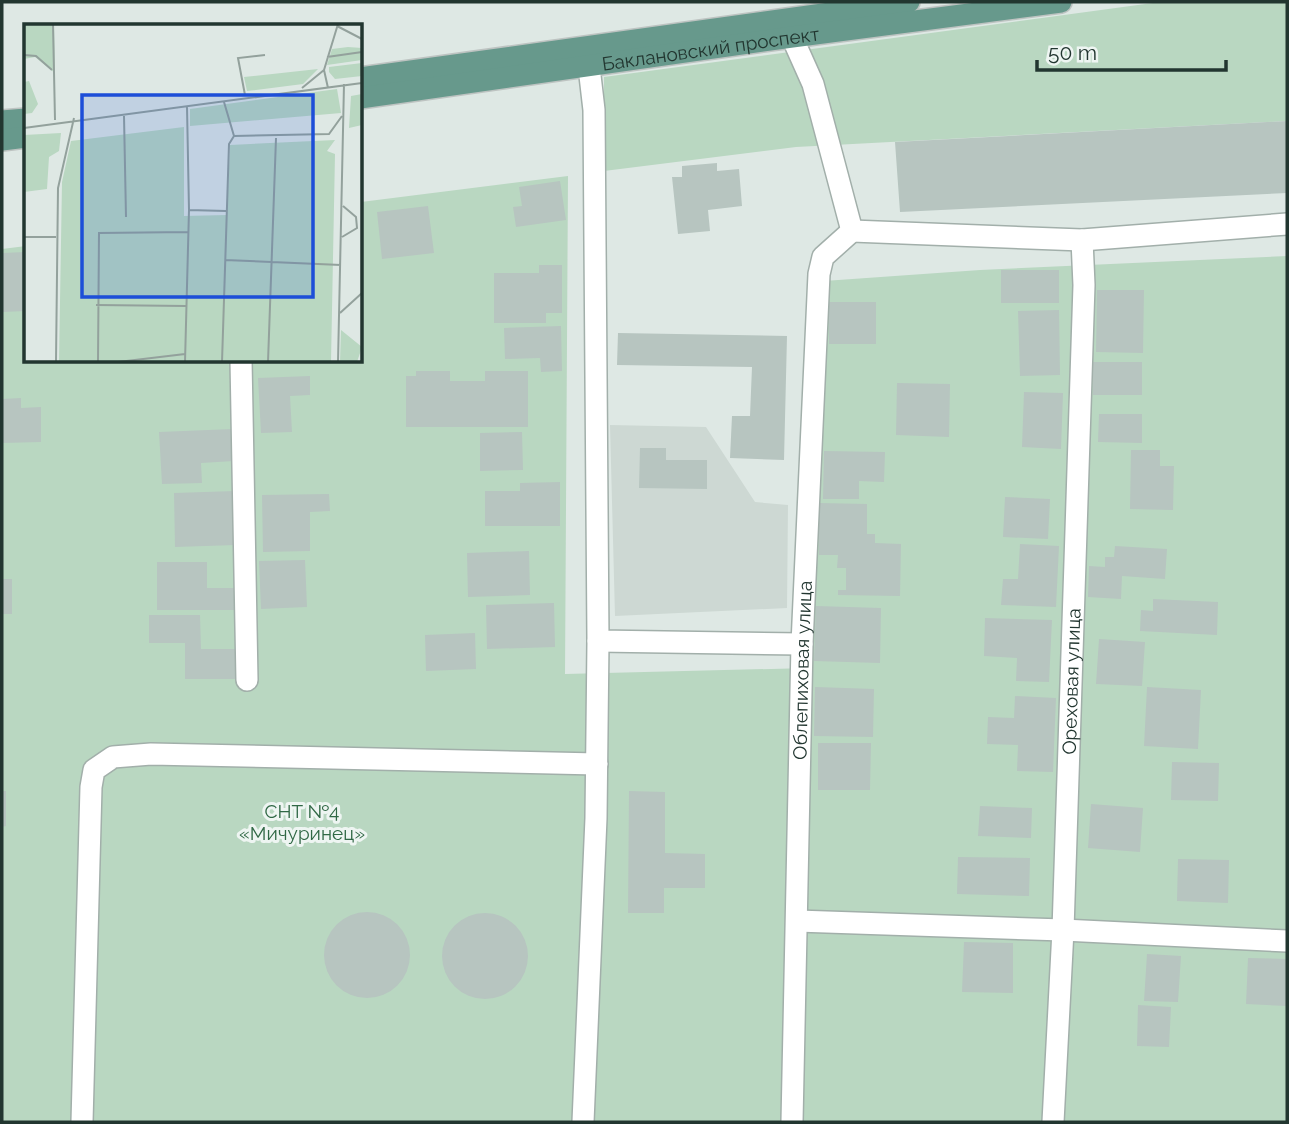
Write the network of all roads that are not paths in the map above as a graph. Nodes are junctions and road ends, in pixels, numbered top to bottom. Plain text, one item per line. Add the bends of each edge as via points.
1 (909, 2) edge
2 (1060, 2) edge
3 (792, 37) junction
4 (589, 67) junction
5 (362, 78) edge
6 (362, 98) edge
7 (24, 118) edge
8 (2, 121) edge
9 (24, 137) edge
10 (2, 140) edge
11 (1287, 224) edge
12 (852, 230) junction
13 (1082, 240) junction
14 (241, 362) edge
15 (598, 641) junction
16 (802, 644) junction
17 (247, 680) dead end
18 (597, 764) junction
19 (797, 921) junction
20 (1063, 930) junction
21 (1287, 941) edge
22 (82, 1122) edge
23 (583, 1122) edge
24 (792, 1122) edge
25 (1053, 1122) edge

1 - 5 main road, Баклановский проспект
2 - 3 main road, Баклановский проспект
3 - 4 main road, Баклановский проспект
3 - 12 lane via 813,84
4 - 6 main road, Баклановский проспект
4 - 15 lane via 594,110
7 - 8 main road
9 - 10 main road
11 - 13 lane
12 - 13 lane
12 - 16 lane, Облепиховая улица via 823,257 819,274
13 - 20 lane, Ореховая улица
14 - 17 lane
15 - 16 lane
15 - 18 lane
16 - 19 lane, Облепиховая улица
18 - 22 lane via 151,754 113,757 94,769
18 - 23 lane
19 - 20 lane
19 - 24 lane, Облепиховая улица
20 - 21 lane
20 - 25 lane, Ореховая улица

